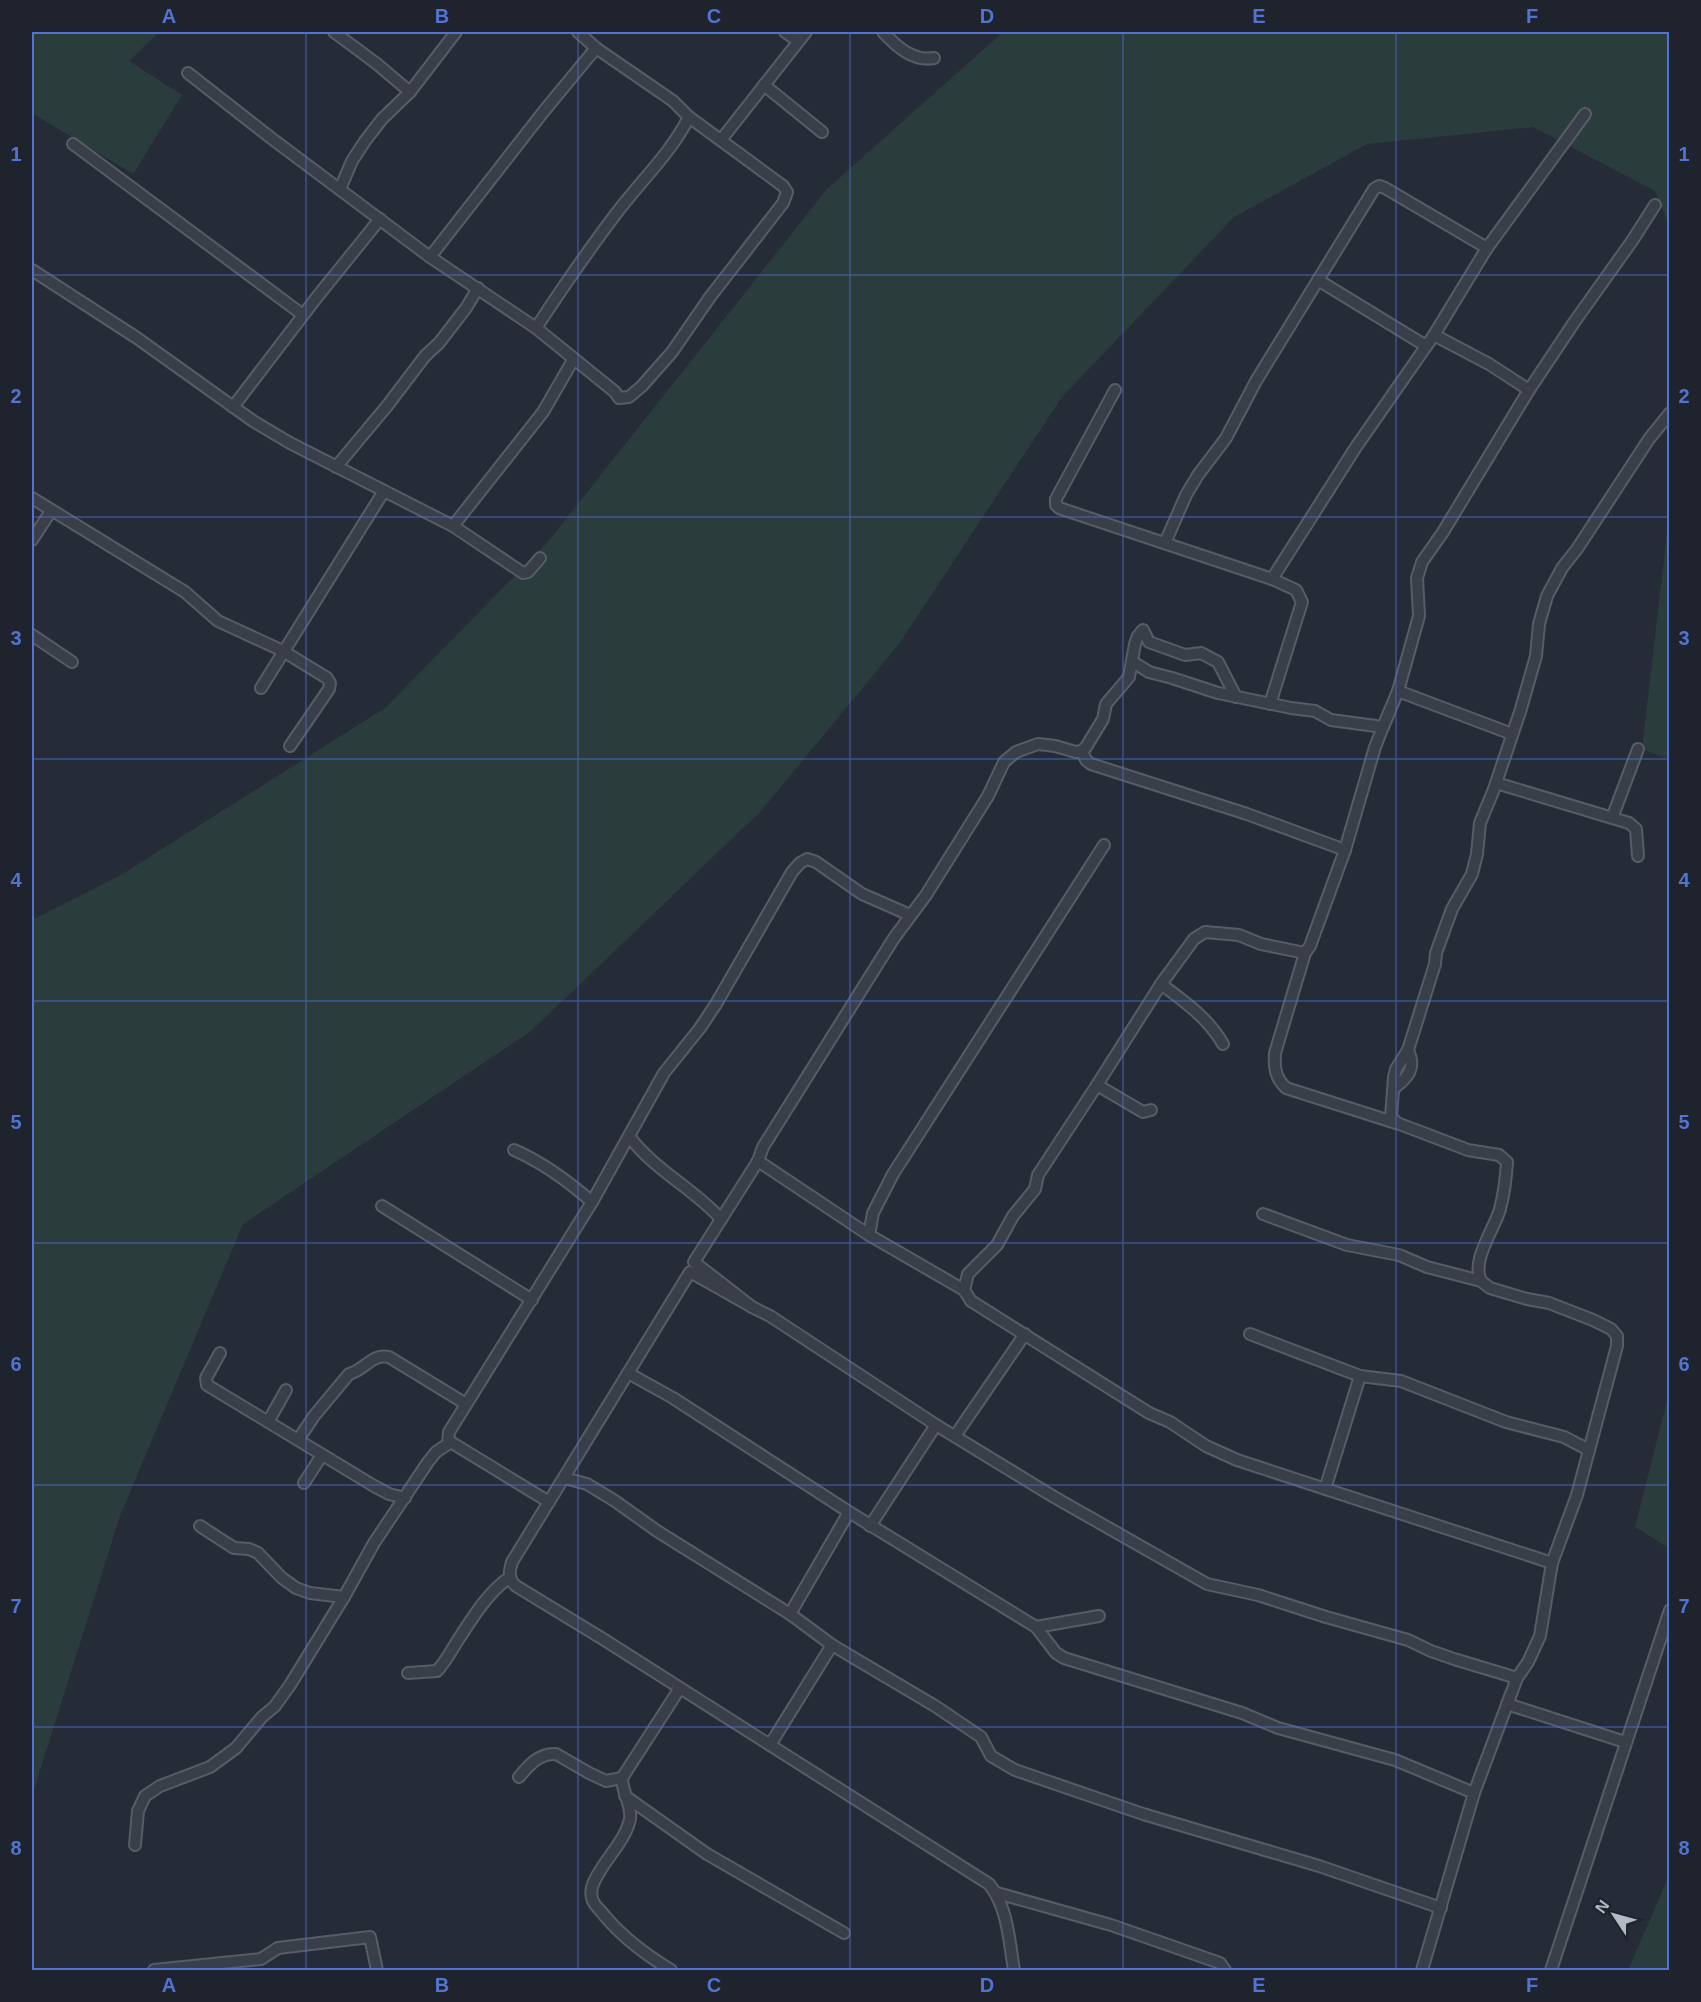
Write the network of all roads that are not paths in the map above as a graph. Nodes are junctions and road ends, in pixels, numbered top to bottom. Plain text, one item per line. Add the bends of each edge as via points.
1 (334, 32) edge
2 (456, 32) edge
3 (578, 32) edge
4 (785, 32) edge
5 (806, 32) edge
6 (883, 32) edge
7 (798, 41) junction
8 (596, 48) junction
9 (934, 58) dead end
10 (188, 73) dead end
11 (764, 85) junction
12 (410, 92) junction
13 (1585, 114) dead end
14 (689, 117) junction
15 (822, 132) dead end
16 (721, 140) junction
17 (73, 144) dead end
18 (340, 189) junction
19 (1654, 205) dead end
20 (380, 219) junction
21 (1487, 248) junction
22 (430, 257) junction
23 (32, 270) edge
24 (1318, 280) junction
25 (478, 288) junction
26 (303, 315) junction
27 (536, 328) junction
28 (1434, 335) junction
29 (1426, 346) junction
30 (573, 360) junction
31 (1115, 390) dead end
32 (1529, 390) junction
33 (233, 407) junction
34 (1670, 413) edge
35 (336, 466) junction
36 (384, 491) junction
37 (32, 498) edge
38 (51, 511) junction
39 (453, 526) junction
40 (32, 540) edge
41 (1166, 543) junction
42 (540, 558) dead end
43 (1272, 579) junction
44 (33, 639) edge
45 (283, 651) junction
46 (1133, 660) junction
47 (72, 662) dead end
48 (1149, 672) junction
49 (1129, 677) junction
50 (261, 688) dead end
51 (1398, 691) junction
52 (1236, 697) junction
53 (1270, 704) junction
54 (1383, 727) junction
55 (1512, 734) junction
56 (290, 746) dead end
57 (1638, 749) dead end
58 (1082, 751) junction
59 (1496, 783) junction
60 (1612, 818) junction
61 (1104, 845) dead end
62 (1345, 850) junction
63 (1638, 856) dead end
64 (910, 915) junction
65 (1305, 953) junction
66 (1161, 984) junction
67 (1223, 1044) dead end
68 (1097, 1085) junction
69 (1151, 1110) dead end
70 (1397, 1124) junction
71 (629, 1136) junction
72 (514, 1150) dead end
73 (758, 1161) junction
74 (592, 1202) junction
75 (382, 1206) dead end
76 (1263, 1214) dead end
77 (721, 1219) junction
78 (869, 1235) junction
79 (1481, 1281) junction
80 (963, 1290) junction
81 (531, 1300) junction
82 (752, 1307) junction
83 (1025, 1334) junction
84 (1250, 1334) dead end
85 (220, 1353) dead end
86 (628, 1373) junction
87 (1360, 1376) junction
88 (286, 1390) dead end
89 (466, 1404) junction
90 (267, 1422) junction
91 (936, 1425) junction
92 (955, 1436) junction
93 (298, 1440) junction
94 (449, 1441) junction
95 (1589, 1450) junction
96 (322, 1455) junction
97 (564, 1478) junction
98 (304, 1483) dead end
99 (1325, 1489) junction
100 (405, 1498) junction
101 (549, 1502) junction
102 (849, 1512) junction
103 (200, 1526) dead end
104 (870, 1526) junction
105 (1552, 1563) junction
106 (510, 1577) junction
107 (344, 1597) junction
108 (1670, 1610) edge
109 (790, 1614) junction
110 (1099, 1616) dead end
111 (1036, 1627) junction
112 (832, 1645) junction
113 (408, 1673) dead end
114 (1517, 1678) junction
115 (680, 1688) junction
116 (1507, 1704) junction
117 (1625, 1742) junction
118 (770, 1745) junction
119 (519, 1777) dead end
120 (622, 1778) junction
121 (1474, 1793) junction
122 (624, 1796) junction
123 (135, 1845) dead end
124 (997, 1893) junction
125 (1441, 1908) junction
126 (844, 1933) dead end
127 (262, 1965) edge
128 (154, 1971) edge
129 (377, 1971) edge
130 (671, 1971) edge
131 (1014, 1971) edge
132 (1225, 1971) edge
133 (1422, 1971) edge
134 (1551, 1971) edge

1 - 12 street
2 - 12 street
3 - 8 street
4 - 7 street
5 - 7 street
6 - 9 street via 896,46 913,55 924,60
7 - 11 street
8 - 14 street via 673,101
8 - 22 street
10 - 18 street
11 - 15 street
11 - 16 street
12 - 18 street via 365,141
13 - 21 street
14 - 16 street
14 - 27 street via 580,262
16 - 30 street via 783,186 787,192 783,203 672,352 629,397 619,398
17 - 26 street
18 - 20 street
19 - 32 street
20 - 22 street
20 - 26 street
21 - 24 street via 1379,186
21 - 28 street
22 - 25 street
23 - 33 street
24 - 29 street
24 - 41 street via 1226,438 1186,495
25 - 27 street
25 - 35 street via 439,343
26 - 33 street
27 - 30 street
28 - 29 street
28 - 32 street
29 - 43 street
30 - 39 street via 543,411
31 - 41 street via 1056,505
32 - 51 street via 1422,562 1417,578 1419,616
33 - 35 street
34 - 55 street via 1562,568 1551,590
35 - 36 street
36 - 39 street
36 - 45 street
37 - 38 street
38 - 40 street
38 - 45 street via 185,592 218,621
39 - 42 street via 523,573
41 - 43 street
43 - 53 street via 1296,590 1302,602
44 - 47 street
45 - 50 street
45 - 56 street via 330,683
46 - 48 street
46 - 49 street
46 - 52 street via 1143,630 1149,642 1185,655 1201,653 1218,662
48 - 49 street
48 - 52 street
49 - 58 street via 1110,699 1103,719
51 - 54 street
51 - 55 street
52 - 53 street
53 - 54 street via 1315,711 1331,720
54 - 62 street
55 - 59 street
57 - 60 street
58 - 62 street via 1091,764
58 - 64 street via 1038,744 1008,756 988,796
59 - 60 street
59 - 70 street via 1480,823 1472,874 1452,909 1408,1050 1396,1069 1391,1117
60 - 63 street via 1636,829
61 - 78 street via 893,1174 873,1213
62 - 65 street
64 - 71 street via 862,894 816,862 800,862 716,1004 664,1072
64 - 73 street
65 - 66 street via 1239,935 1205,932 1194,939
65 - 70 street via 1275,1053 1278,1080 1286,1088
66 - 67 street via 1191,1006
66 - 68 street
68 - 69 street via 1143,1112
68 - 80 street via 1038,1175 1035,1189 1012,1216 997,1245 968,1274
70 - 79 street via 1468,1150 1499,1155 1507,1162 1499,1211 1480,1258
71 - 74 street
71 - 77 street via 648,1159
72 - 74 street via 537,1160
73 - 77 street
73 - 78 street
74 - 81 street
75 - 81 street
76 - 79 street via 1347,1245 1399,1255 1426,1267
77 - 82 street via 694,1262
78 - 80 street
79 - 95 street via 1490,1288 1549,1303 1593,1320 1617,1336
80 - 83 street via 970,1301
81 - 89 street
82 - 86 street via 690,1272
82 - 91 street
83 - 92 street
83 - 99 street via 1206,1446
84 - 87 street
85 - 90 street via 206,1378 207,1385
86 - 97 street
86 - 102 street
87 - 95 street via 1401,1381 1506,1422 1564,1437
87 - 99 street
88 - 90 street
89 - 93 street via 382,1355 349,1374
89 - 94 street via 449,1432
90 - 93 street
91 - 92 street
91 - 104 street
92 - 114 street via 1207,1584 1258,1595 1408,1640
93 - 96 street
94 - 100 street via 432,1457
94 - 101 street
95 - 105 street
96 - 98 street
96 - 100 street via 389,1494
97 - 101 street
97 - 109 street via 587,1484 606,1495
99 - 105 street
100 - 107 street
101 - 106 street via 512,1562
102 - 104 street
102 - 109 street
103 - 107 street via 234,1548 258,1553 296,1588
104 - 111 street
105 - 114 street via 1540,1636
106 - 113 street via 492,1592 437,1671
106 - 115 street via 516,1586
107 - 123 street via 275,1706 236,1748 210,1767 160,1786 145,1796 138,1811
108 - 117 street
109 - 112 street
110 - 111 street
111 - 121 street via 1056,1653 1065,1658 1242,1713 1278,1728 1395,1760
112 - 118 street
112 - 125 street via 936,1706 981,1737 991,1756 1014,1770
114 - 116 street
115 - 118 street
115 - 120 street
116 - 117 street
116 - 121 street
117 - 134 street
118 - 124 street via 989,1884
119 - 120 street via 534,1760 556,1754 606,1781
120 - 122 street
121 - 125 street
122 - 126 street via 707,1854
122 - 130 street via 630,1818 592,1884 592,1900 626,1939
124 - 131 street
124 - 132 street via 1112,1925 1220,1963
125 - 133 street
127 - 128 street
127 - 129 street via 278,1948 370,1937

